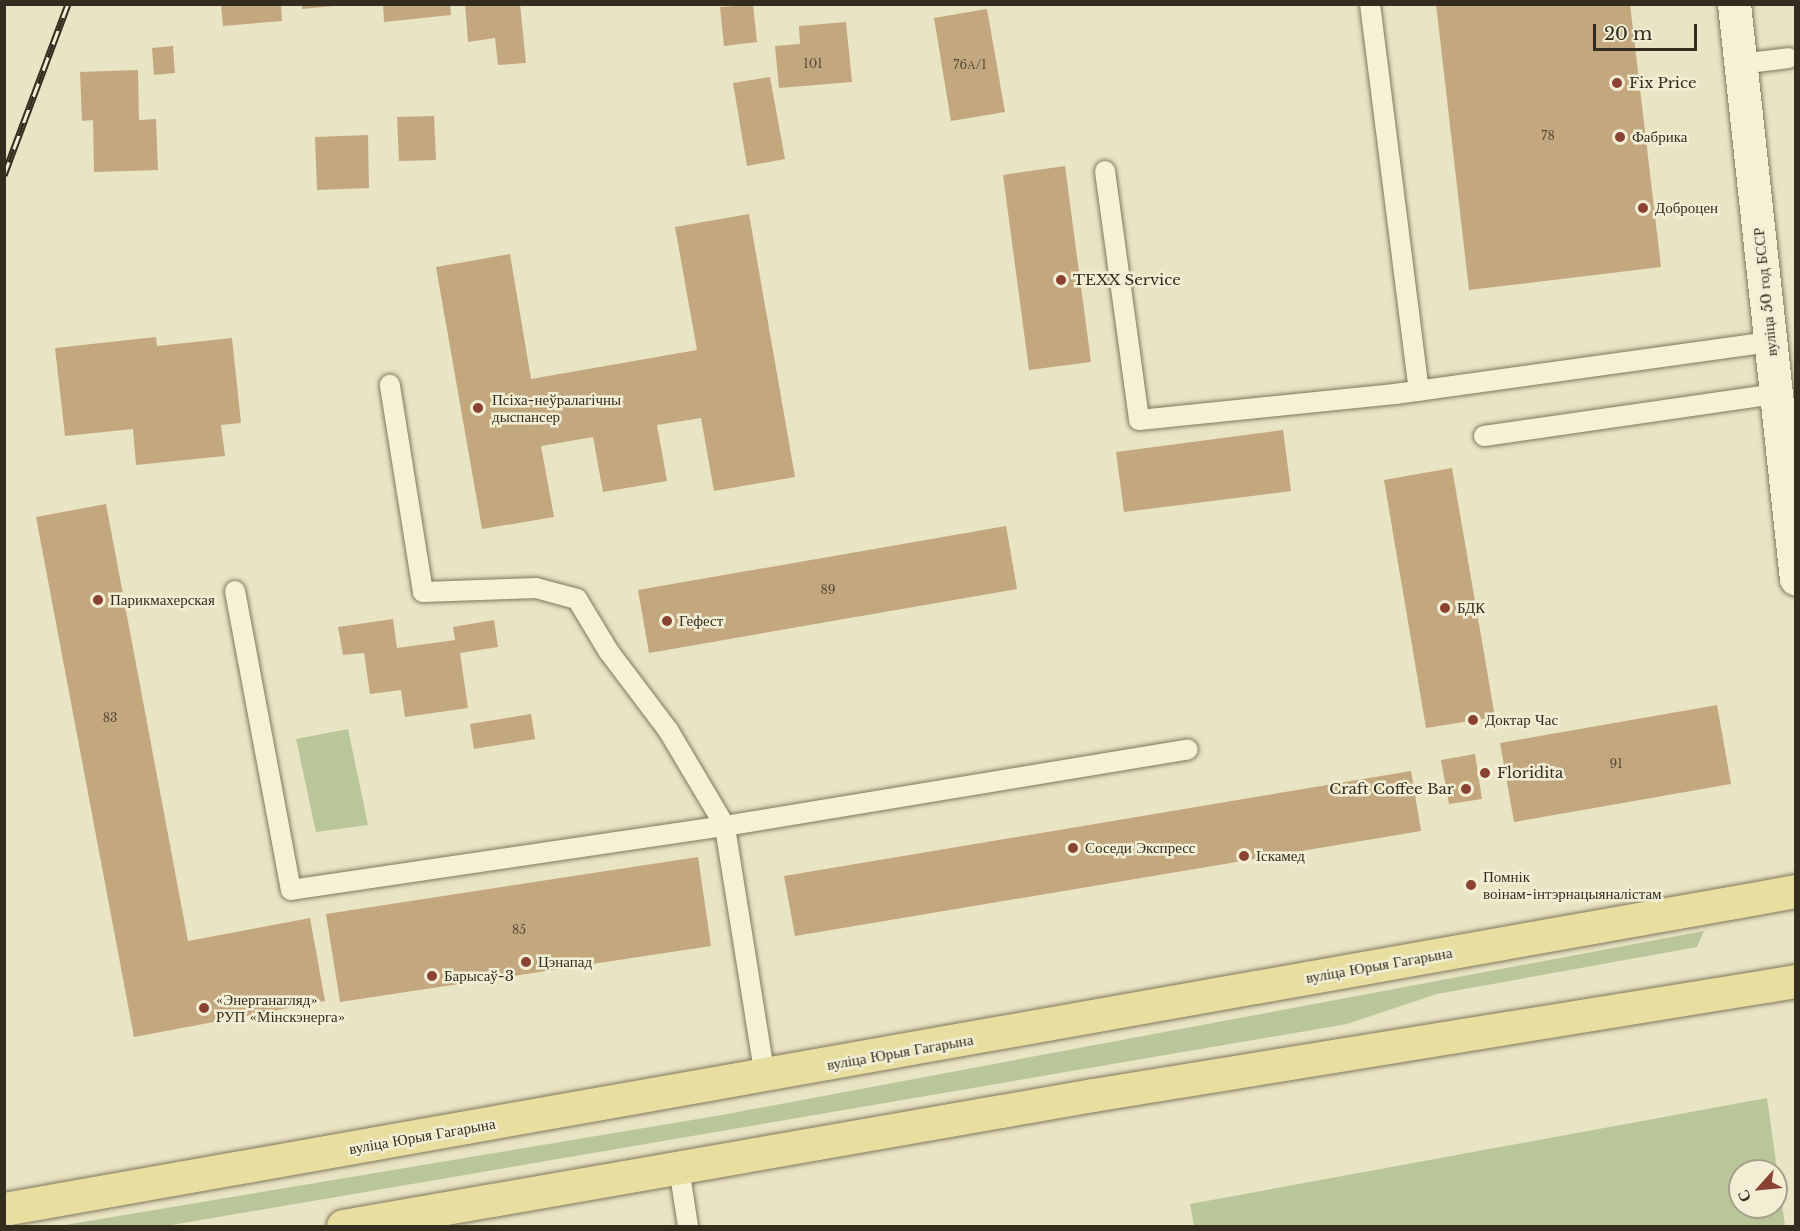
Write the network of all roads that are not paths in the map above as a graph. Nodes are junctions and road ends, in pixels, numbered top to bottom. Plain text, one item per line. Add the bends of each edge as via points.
1 (1370, 4) edge
2 (1734, 4) edge
3 (1789, 58) dead end
4 (1740, 64) junction
5 (1105, 171) dead end
6 (1771, 342) junction
7 (390, 385) dead end
8 (1419, 391) junction
9 (1776, 394) junction
10 (1484, 436) dead end
11 (1796, 579) edge
12 (235, 591) dead end
13 (1188, 749) dead end
14 (725, 826) junction
15 (1796, 891) edge
16 (1796, 981) edge
17 (765, 1077) junction
18 (679, 1168) junction
19 (4, 1209) edge
20 (343, 1227) edge
21 (688, 1227) edge

1 - 8 lane
2 - 4 street, вуліца 50 год БССР
3 - 4 lane
4 - 6 street, вуліца 50 год БССР
5 - 8 lane via 1138,420
6 - 8 lane
6 - 9 street, вуліца 50 год БССР
7 - 14 lane via 423,592 536,588 577,599 609,652 668,730
9 - 10 lane
9 - 11 street, вуліца 50 год БССР
12 - 14 lane via 291,890
13 - 14 lane
14 - 17 lane
15 - 17 main road, вуліца Юрыя Гагарына
16 - 18 main road via 1094,1095
17 - 19 main road, вуліца Юрыя Гагарына
18 - 20 main road
18 - 21 lane

